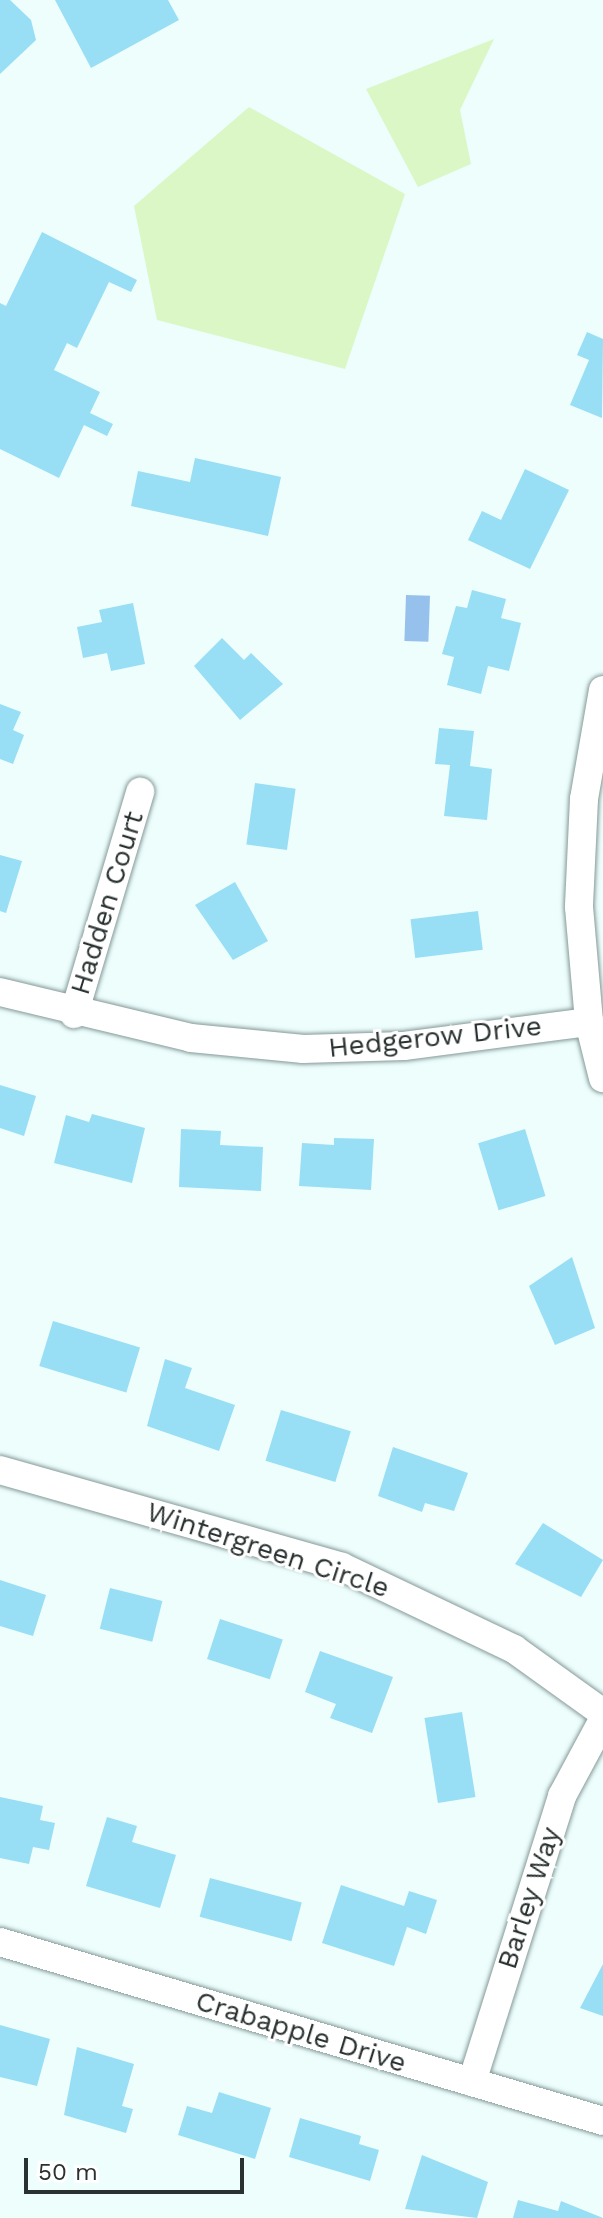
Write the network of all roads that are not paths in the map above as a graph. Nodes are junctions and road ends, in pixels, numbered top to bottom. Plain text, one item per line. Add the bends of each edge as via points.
1 (603, 690) edge
2 (140, 792) dead end
3 (0, 992) edge
4 (74, 1014) junction
5 (589, 1022) junction
6 (603, 1078) edge
7 (0, 1470) edge
8 (603, 1713) edge
9 (603, 1720) edge
10 (0, 1942) edge
11 (472, 2082) junction
12 (603, 2121) edge

1 - 5 street via 581,861
2 - 4 street, Hadden Court
3 - 4 street, Hedgerow Drive
4 - 5 street, Hedgerow Drive via 303,1049 404,1046
5 - 6 street
7 - 8 street, Wintergreen Circle via 342,1567 514,1649
9 - 11 street, Barley Way via 562,1796
10 - 11 street, Crabapple Drive
11 - 12 street, Crabapple Drive

